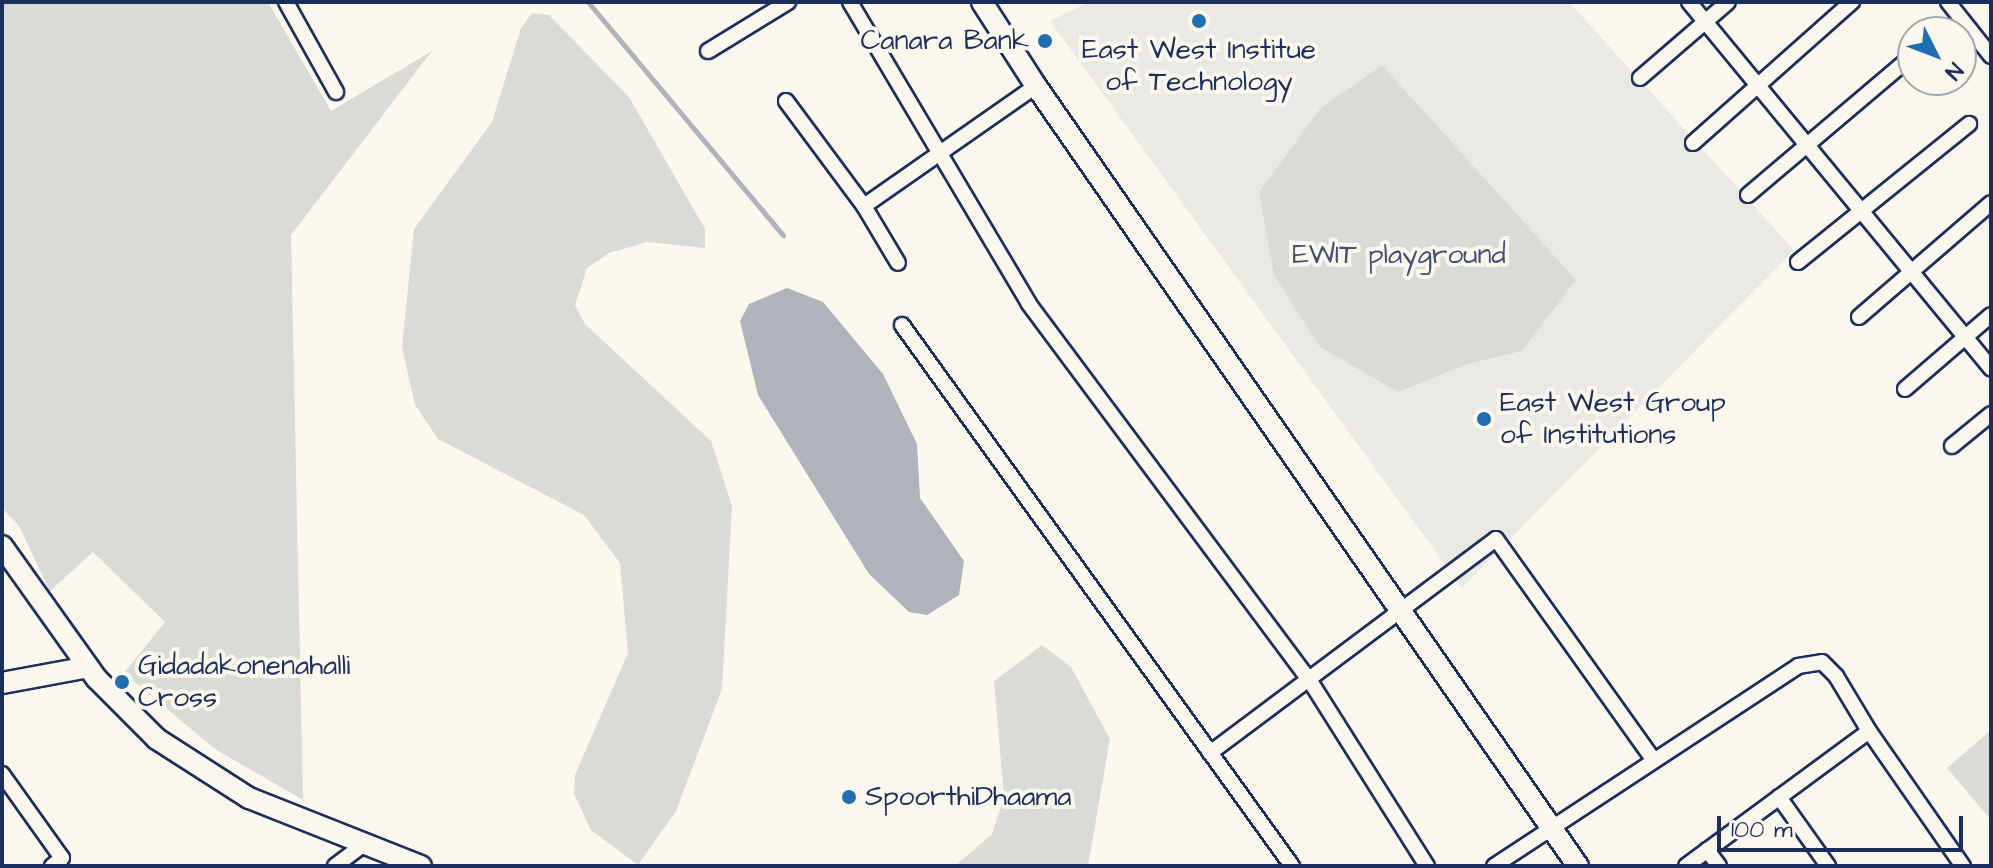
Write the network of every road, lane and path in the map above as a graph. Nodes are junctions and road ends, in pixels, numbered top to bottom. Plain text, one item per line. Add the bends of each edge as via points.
1 (286, 2) edge
2 (788, 2) edge
3 (850, 2) edge
4 (982, 2) edge
5 (1689, 2) edge
6 (1728, 2) edge
7 (1852, 2) edge
8 (1948, 2) edge
9 (1706, 22) junction
10 (708, 51) dead end
11 (1991, 56) edge
12 (1897, 69) edge
13 (1640, 78) dead end
14 (1036, 86) junction
15 (1758, 86) junction
16 (336, 92) dead end
17 (786, 101) dead end
18 (1969, 124) dead end
19 (1693, 143) dead end
20 (1808, 146) junction
21 (939, 157) junction
22 (1748, 195) dead end
23 (1991, 203) edge
24 (864, 206) junction
25 (1862, 212) junction
26 (1798, 262) dead end
27 (898, 263) dead end
28 (1912, 273) junction
29 (1991, 315) edge
30 (1859, 317) dead end
31 (902, 325) dead end
32 (1964, 336) junction
33 (1991, 368) edge
34 (1905, 389) dead end
35 (1991, 414) edge
36 (1952, 446) dead end
37 (2, 546) edge
38 (1402, 612) junction
39 (88, 667) junction
40 (1310, 681) junction
41 (2, 683) edge
42 (1869, 731) junction
43 (1210, 753) junction
44 (1653, 759) junction
45 (2, 774) edge
46 (1779, 797) junction
47 (1550, 826) junction
48 (366, 843) junction
49 (1707, 850) junction
50 (52, 866) edge
51 (335, 866) edge
52 (421, 866) edge
53 (1292, 866) edge
54 (1427, 866) edge
55 (1494, 866) edge
56 (1578, 866) edge
57 (1686, 866) edge
58 (1719, 866) edge
59 (1828, 866) edge
60 (1963, 866) edge

1 - 16 street
2 - 10 street
3 - 21 street
4 - 14 street
5 - 9 street
6 - 9 street
7 - 15 street
8 - 11 street
9 - 13 street
9 - 15 street
12 - 20 street
14 - 21 street
14 - 38 street
15 - 19 street
15 - 20 street
17 - 24 street
18 - 25 street
20 - 22 street
20 - 25 street
21 - 24 street
21 - 40 street via 1029,304
23 - 28 street
24 - 27 street
25 - 26 street
25 - 28 street
28 - 30 street
28 - 32 street
29 - 32 street
31 - 43 street
32 - 33 street
32 - 34 street
35 - 36 street
37 - 39 street
38 - 40 street
38 - 44 street via 1496,539
38 - 47 street
39 - 41 street
39 - 48 street via 157,739 249,798
40 - 43 street
40 - 54 street
42 - 44 street via 1822,662 1798,666
42 - 46 street
42 - 60 street
43 - 53 street
44 - 47 street
45 - 50 street via 62,858
46 - 49 street
46 - 59 street
47 - 55 street
47 - 56 street
48 - 51 street
48 - 52 street
49 - 57 street
49 - 58 street

